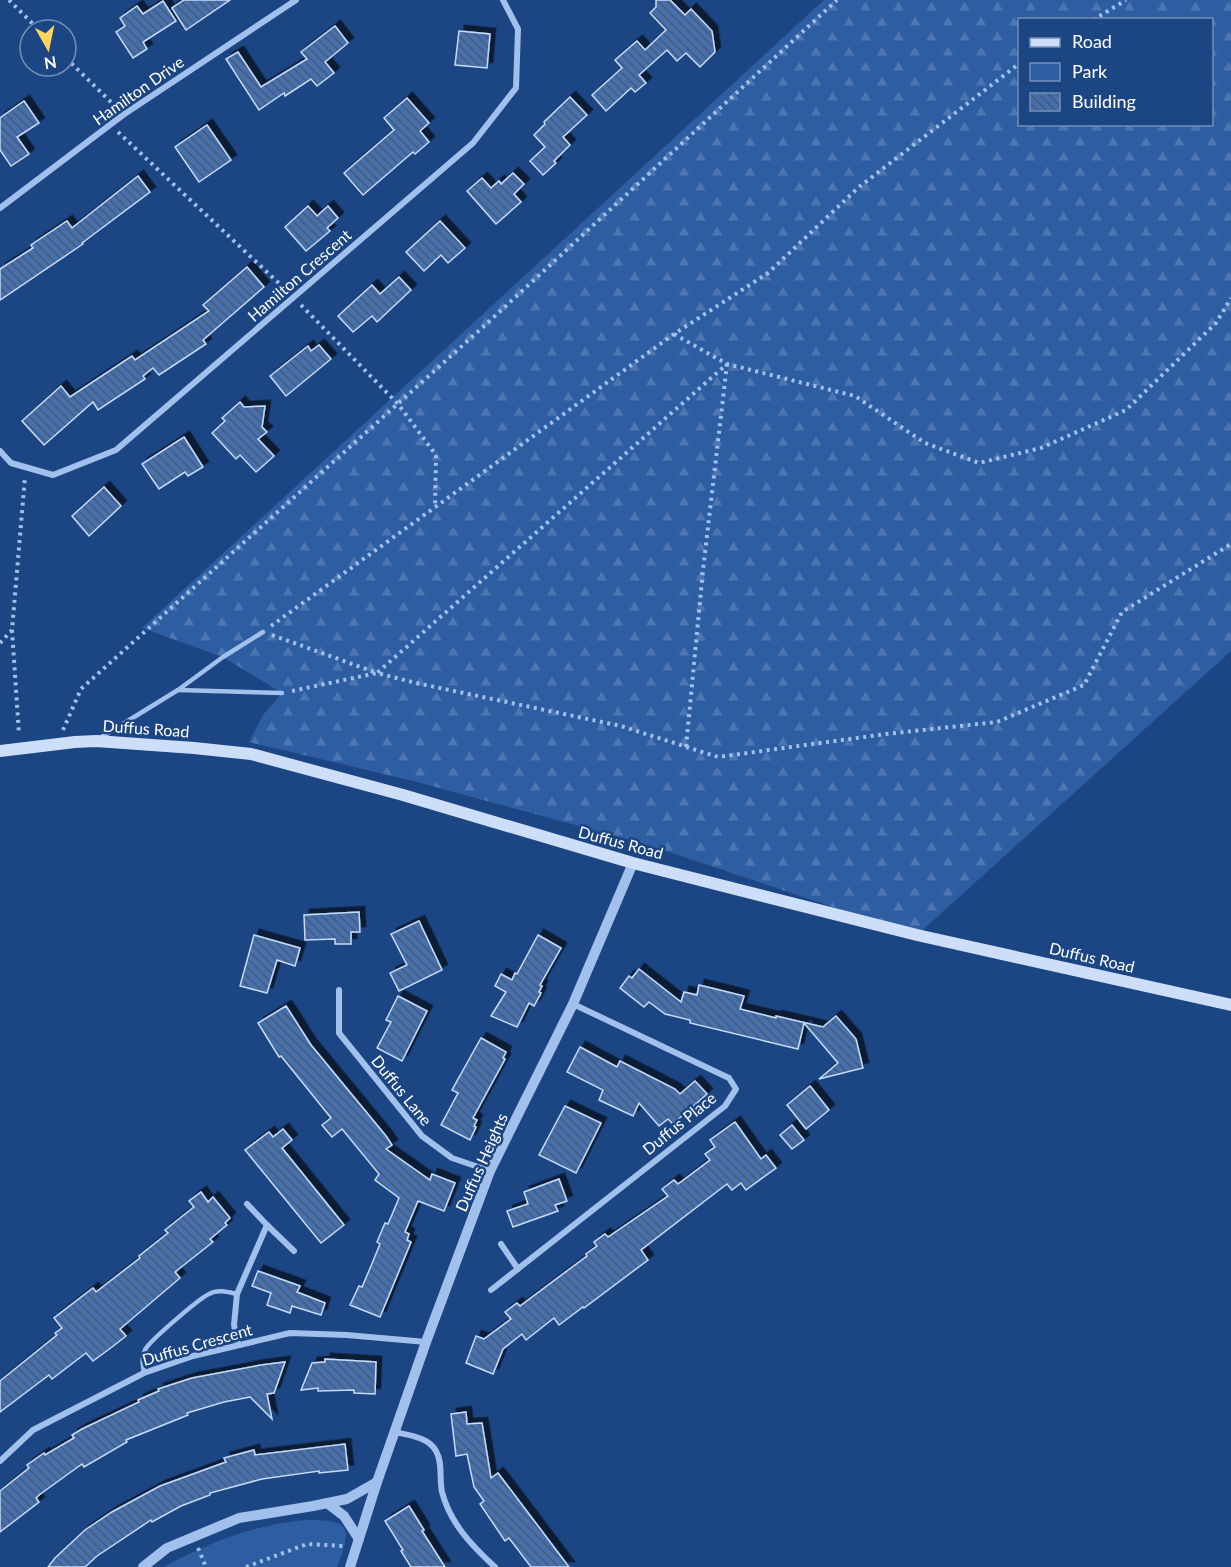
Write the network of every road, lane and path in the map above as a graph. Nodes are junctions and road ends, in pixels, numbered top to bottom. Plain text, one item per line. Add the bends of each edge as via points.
1 (9, 0) edge
2 (296, 0) edge
3 (503, 0) edge
4 (837, 0) edge
5 (1126, 0) edge
6 (27, 18) edge
7 (1096, 18) edge
8 (1018, 65) edge
9 (78, 70) edge
10 (123, 115) junction
11 (111, 125) junction
12 (0, 208) edge
13 (294, 297) junction
14 (1231, 298) edge
15 (674, 334) junction
16 (727, 364) junction
17 (398, 404) junction
18 (0, 451) edge
19 (26, 468) junction
20 (435, 507) junction
21 (1231, 544) edge
22 (12, 630) junction
23 (263, 632) junction
24 (0, 642) edge
25 (377, 673) junction
26 (178, 690) junction
27 (282, 693) joint
28 (96, 741) junction
29 (56, 744) junction
30 (686, 747) junction
31 (20, 748) junction
32 (0, 751) edge
33 (633, 863) junction
34 (339, 990) dead end
35 (573, 1004) junction
36 (1231, 1005) edge
37 (490, 1171) junction
38 (247, 1204) dead end
39 (267, 1225) junction
40 (501, 1244) dead end
41 (294, 1251) dead end
42 (518, 1269) junction
43 (491, 1290) dead end
44 (237, 1294) junction
45 (426, 1342) junction
46 (238, 1345) junction
47 (144, 1373) junction
48 (395, 1432) junction
49 (0, 1461) edge
50 (377, 1482) junction
51 (327, 1503) junction
52 (358, 1543) junction
53 (143, 1567) edge
54 (246, 1567) edge
55 (350, 1567) edge
56 (495, 1567) edge

1 - 6 path
2 - 10 street, Hamilton Drive
3 - 13 street, Hamilton Crescent via 518,29 516,88 473,143
4 - 17 path
5 - 7 path
8 - 15 path via 859,187 768,273
9 - 10 path
10 - 11 street, Hamilton Drive
11 - 12 street, Hamilton Drive
11 - 13 path
13 - 17 path
13 - 19 street, Hamilton Crescent via 116,450 53,475
14 - 16 path via 1215,323 1126,410 1041,448 979,463 925,443 855,396
15 - 16 path
15 - 20 path
16 - 25 path
16 - 30 path
17 - 20 path via 436,455
17 - 29 path via 81,689
18 - 19 street, Hamilton Crescent via 10,463
19 - 22 path
20 - 23 path
21 - 30 path via 1122,612 1084,684 997,722 718,757
22 - 24 path
22 - 31 path
23 - 25 path
23 - 26 lane
25 - 27 path
25 - 30 path via 621,726
26 - 27 lane
26 - 28 lane
28 - 29 main road, Duffus Road
28 - 33 main road, Duffus Road via 251,754
29 - 31 main road, Duffus Road
31 - 32 main road, Duffus Road
33 - 35 street, Duffus Heights
33 - 36 main road, Duffus Road via 917,935
34 - 37 street, Duffus Lane via 339,1033 422,1136 452,1158
35 - 37 street, Duffus Heights
35 - 42 street, Duffus Place via 729,1078 736,1089 725,1106
37 - 45 street, Duffus Heights
38 - 39 street
39 - 41 street
39 - 44 street
40 - 42 street
42 - 43 street, Duffus Place
44 - 46 street via 234,1324
44 - 47 lane via 210,1293 165,1329 144,1351
45 - 46 street, Duffus Crescent via 290,1333
45 - 48 street, Duffus Heights
46 - 47 street, Duffus Crescent
47 - 49 street, Duffus Crescent via 33,1430
48 - 50 street, Duffus Heights
48 - 56 street via 426,1440 436,1450 442,1492 454,1520
50 - 51 street via 347,1499
50 - 52 street, Duffus Heights
51 - 52 street via 344,1516
51 - 53 street via 239,1518 168,1548
52 - 54 path via 307,1544
52 - 55 street, Duffus Heights

